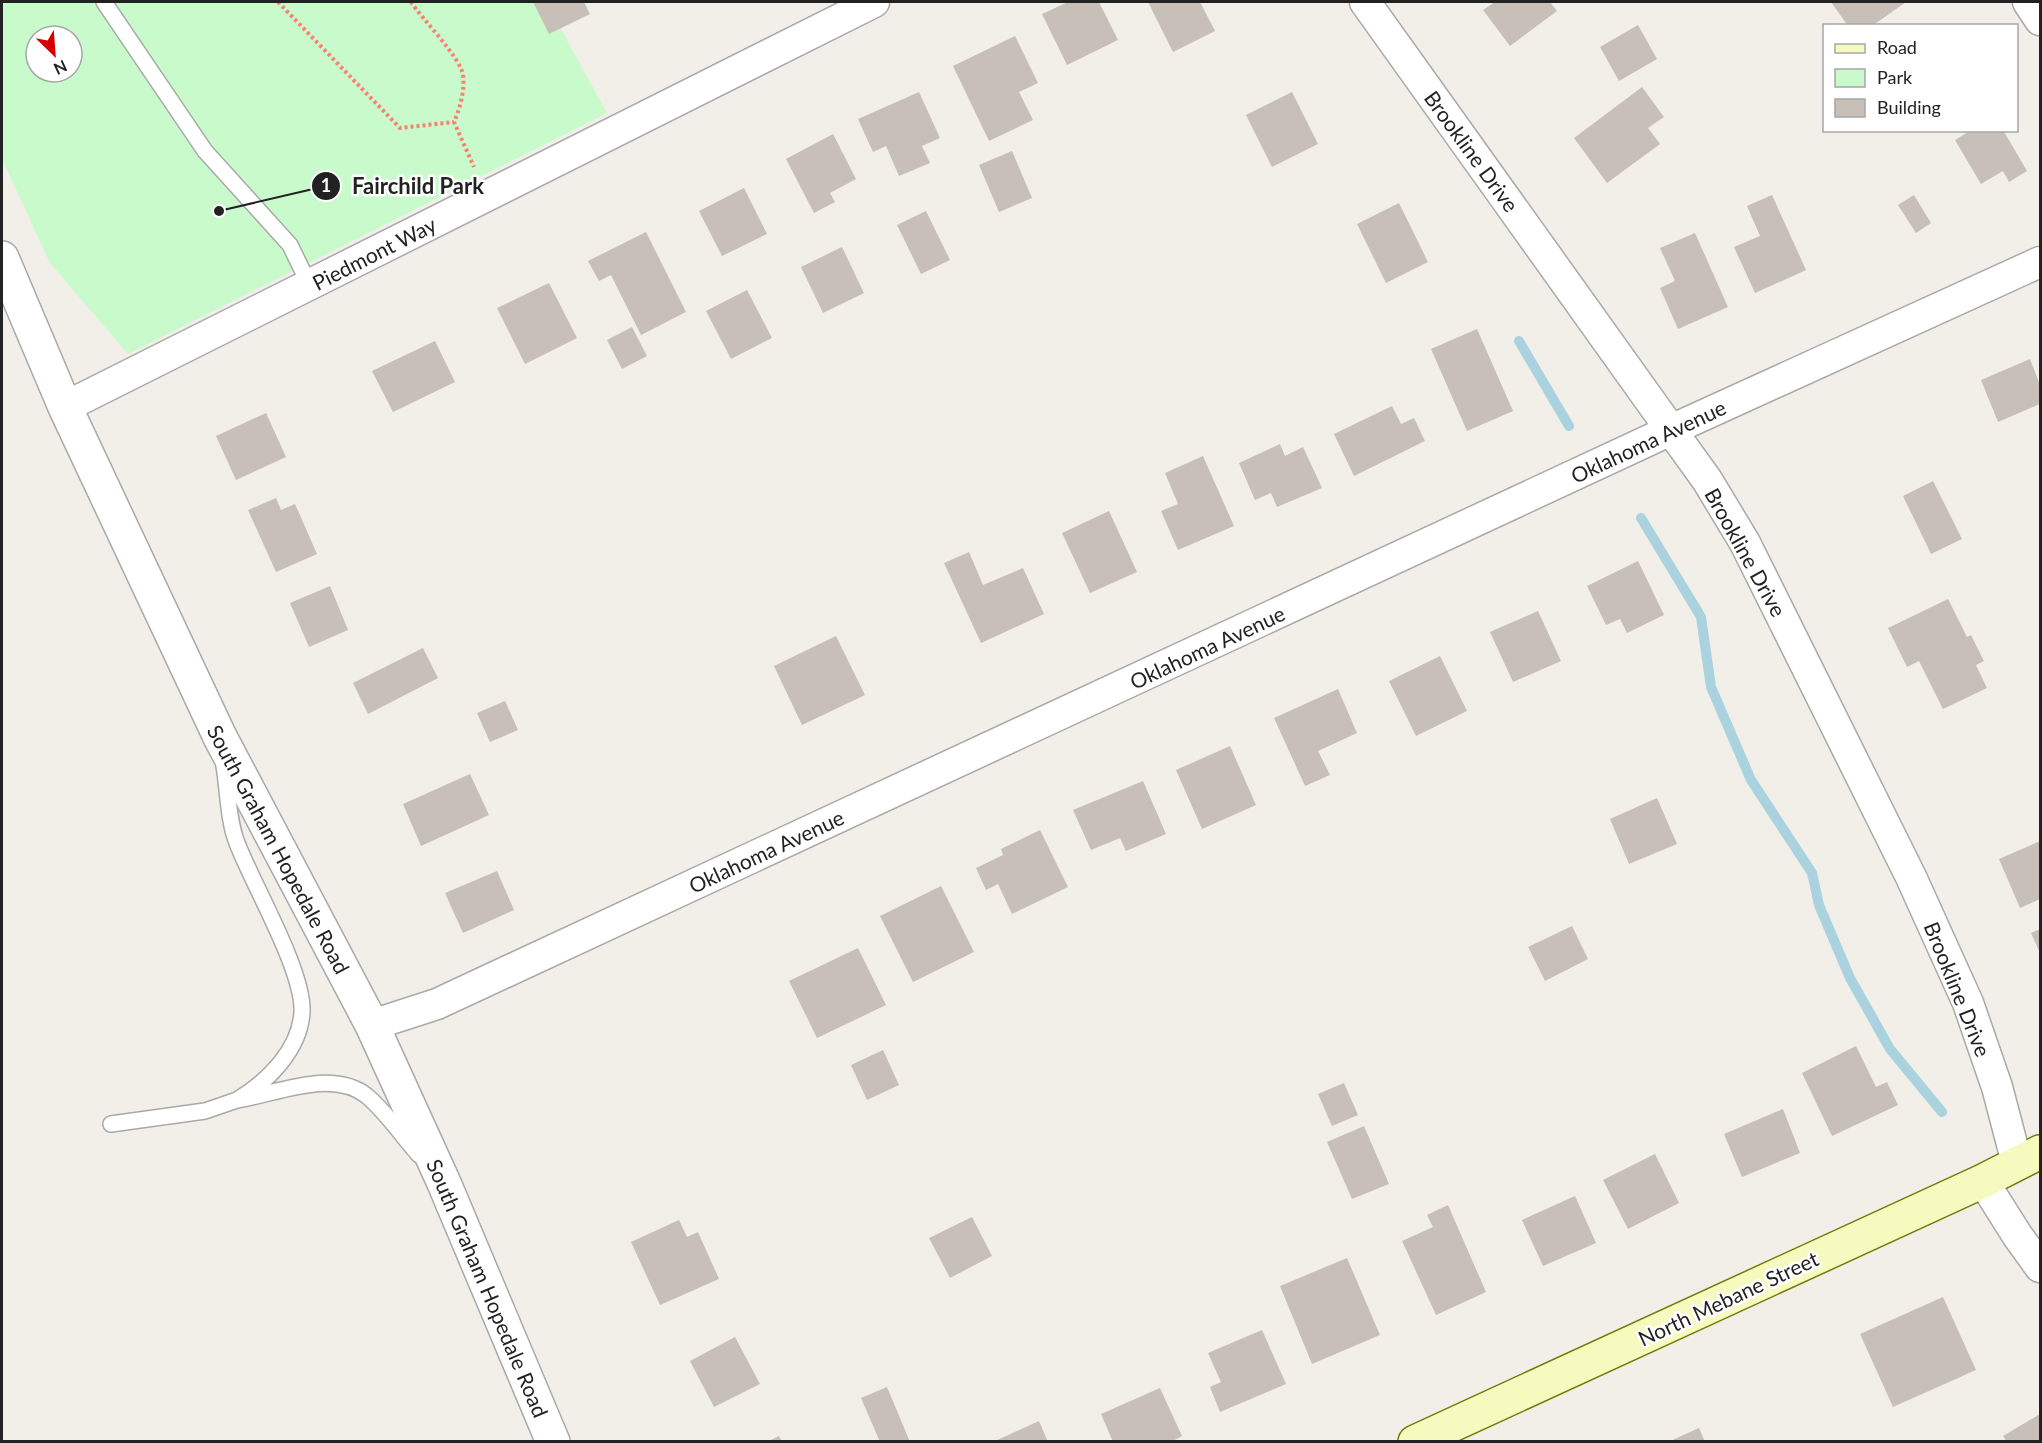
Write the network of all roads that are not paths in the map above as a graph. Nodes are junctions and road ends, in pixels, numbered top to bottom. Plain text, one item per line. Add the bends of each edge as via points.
1 (104, 2) edge
2 (874, 2) edge
3 (1365, 2) edge
4 (2028, 2) edge
5 (2040, 20) edge
6 (2, 258) edge
7 (2040, 262) edge
8 (310, 286) junction
9 (65, 407) junction
10 (1671, 430) junction
11 (220, 737) junction
12 (372, 1025) junction
13 (237, 1100) junction
14 (111, 1124) dead end
15 (2029, 1157) edge
16 (1983, 1181) junction
17 (444, 1183) junction
18 (2040, 1267) edge
19 (553, 1442) edge
20 (1415, 1442) edge

1 - 8 lane via 205,151 290,246
2 - 8 street, Piedmont Way
3 - 10 street, Brookline Drive
4 - 5 street
6 - 9 street, South Graham Hopedale Road
7 - 10 street, Oklahoma Avenue
8 - 9 street, Piedmont Way
9 - 11 street, South Graham Hopedale Road
10 - 12 street, Oklahoma Avenue via 437,1004
10 - 15 street, Brookline Drive via 1745,543 1911,877 1968,1003 1996,1086
11 - 12 street, South Graham Hopedale Road
11 - 13 lane via 235,840 292,967 302,1013 296,1036 283,1059 260,1086
12 - 17 street, South Graham Hopedale Road
13 - 14 lane via 205,1111
13 - 17 lane via 321,1083 347,1085 366,1095 384,1113
15 - 16 main road, North Mebane Street
16 - 18 street
16 - 20 main road, North Mebane Street
17 - 19 street, South Graham Hopedale Road

